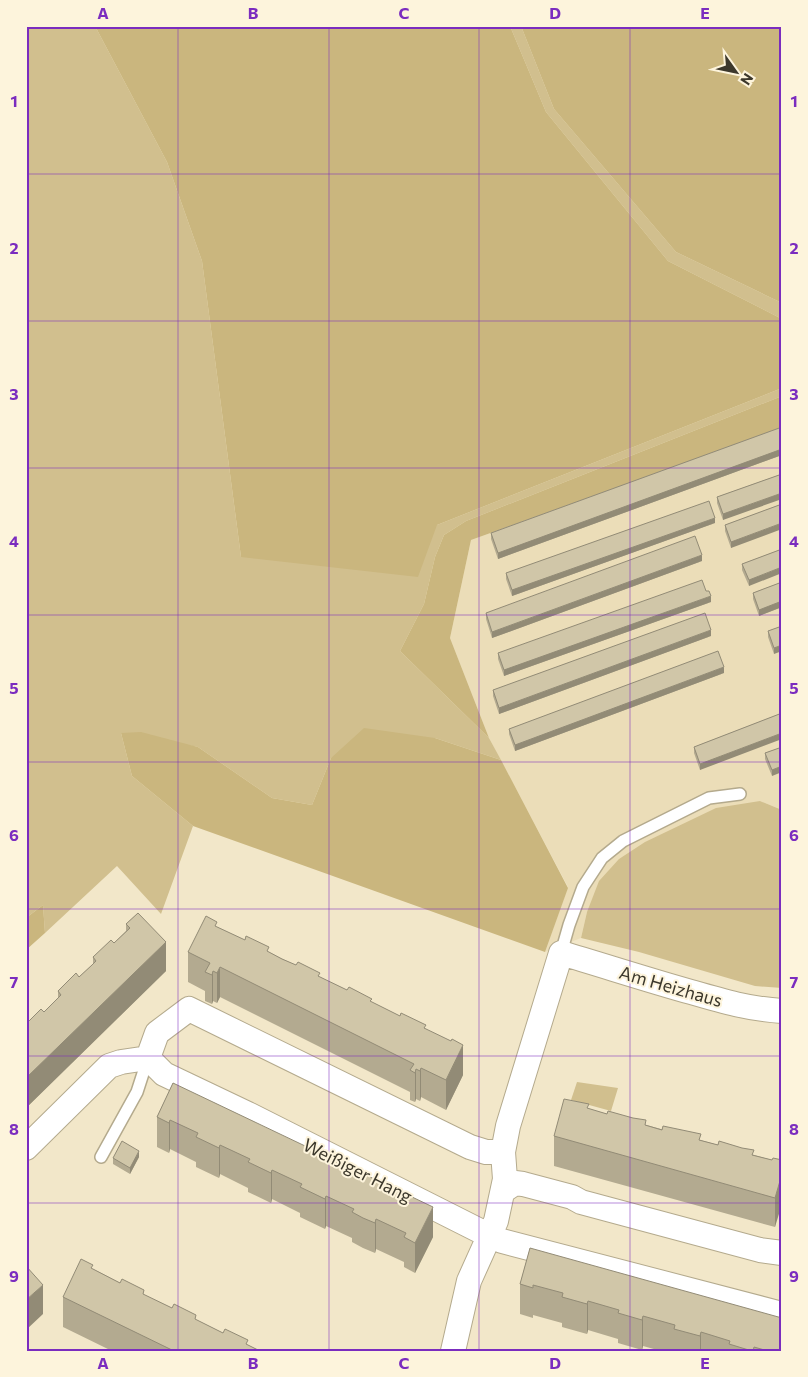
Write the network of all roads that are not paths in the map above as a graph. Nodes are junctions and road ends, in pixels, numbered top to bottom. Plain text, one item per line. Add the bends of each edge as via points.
1 (740, 794) dead end
2 (562, 953) junction
3 (782, 1010) edge
4 (148, 1058) junction
5 (26, 1148) edge
6 (503, 1152) junction
7 (101, 1157) dead end
8 (503, 1191) junction
9 (490, 1236) junction
10 (782, 1253) edge
11 (782, 1314) edge
12 (453, 1351) edge

1 - 2 lane via 709,798 623,841 602,858 583,887
2 - 3 street, Am Heizhaus via 732,1004 760,1010
2 - 6 street via 508,1126
4 - 5 street via 109,1066
4 - 6 street via 157,1033 189,1009 470,1147 486,1152
4 - 7 lane via 137,1092
4 - 9 street, Weißiger Hang via 164,1074
6 - 8 street
8 - 9 street
8 - 10 street via 515,1183 523,1184 753,1248
9 - 11 street, Weißiger Hang
9 - 12 street via 469,1281

